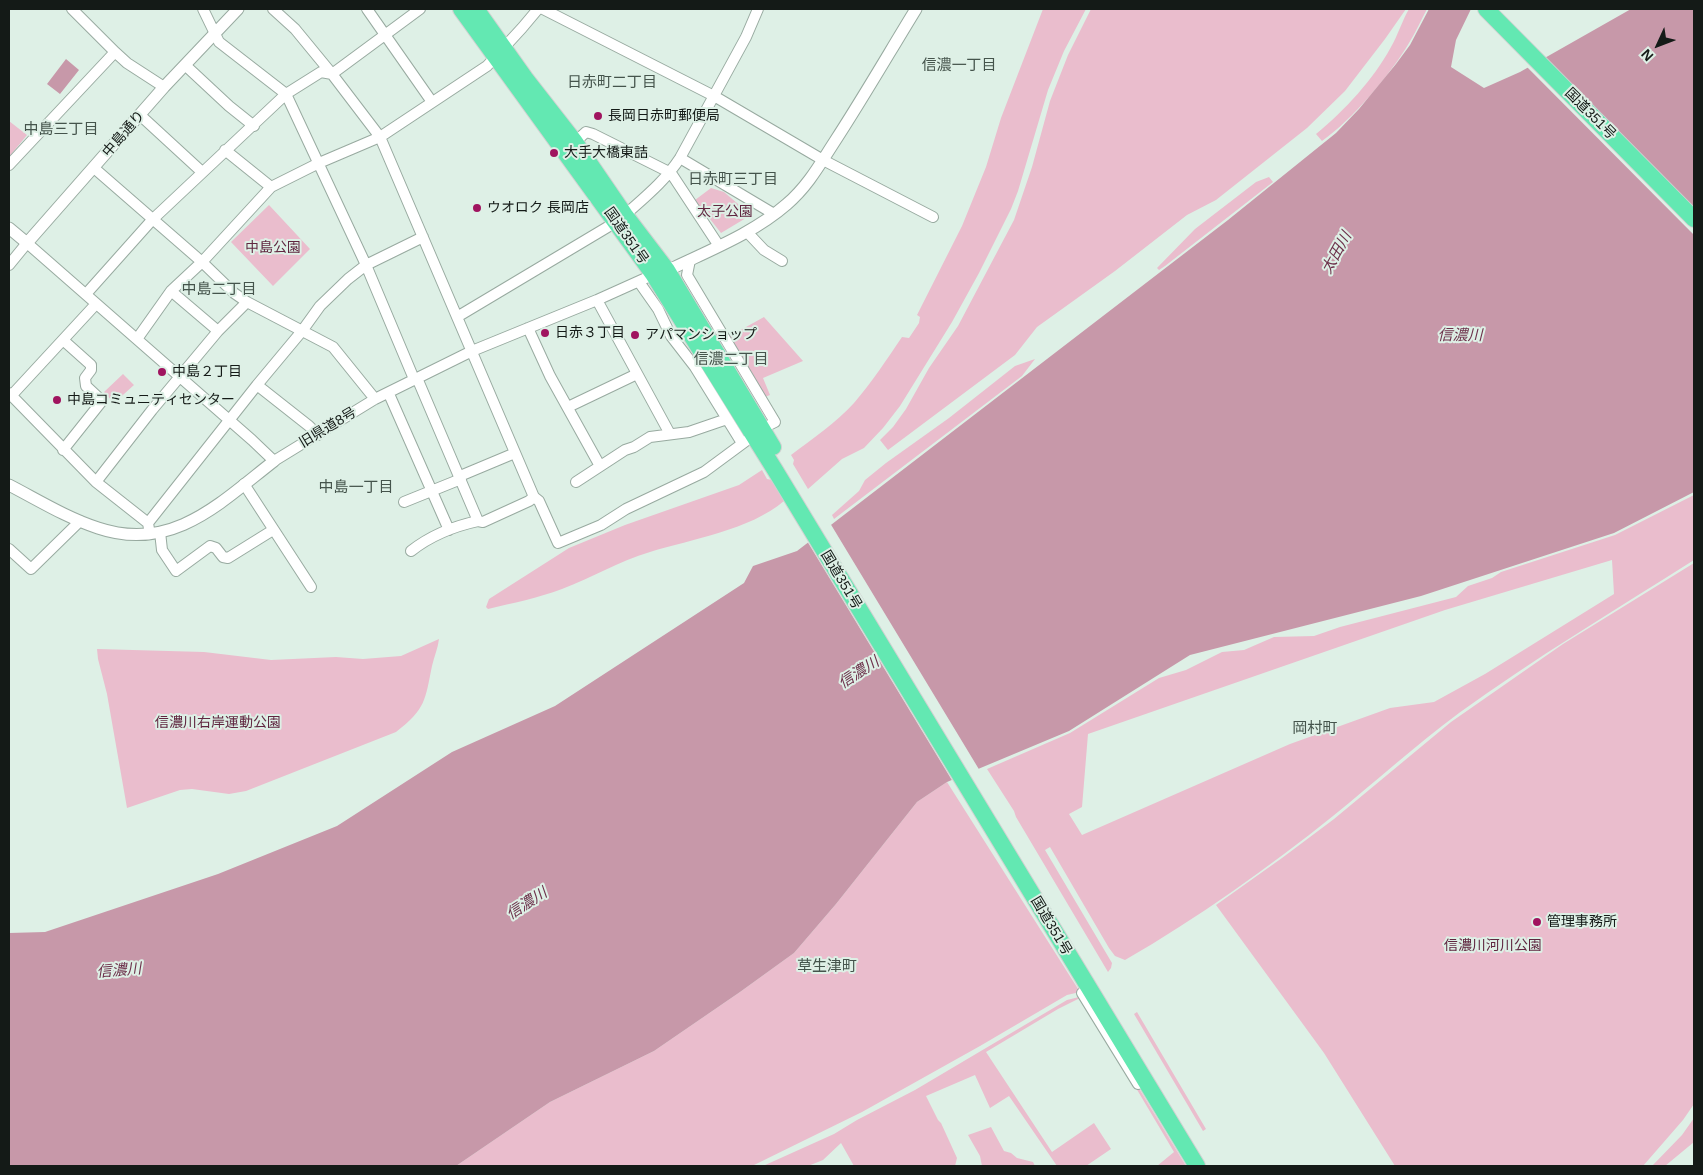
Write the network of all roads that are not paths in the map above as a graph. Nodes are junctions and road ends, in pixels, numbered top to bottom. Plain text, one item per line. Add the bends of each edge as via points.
1 (72, 9) edge
2 (203, 9) edge
3 (238, 9) edge
4 (273, 9) edge
5 (367, 9) edge
6 (420, 9) edge
7 (461, 9) edge
8 (538, 9) edge
9 (542, 9) edge
10 (758, 9) edge
11 (916, 9) edge
12 (1486, 9) edge
13 (479, 10) edge
14 (214, 34) junction
15 (384, 35) junction
16 (115, 52) junction
17 (500, 52) junction
18 (185, 64) junction
19 (332, 74) junction
20 (164, 86) junction
21 (286, 94) junction
22 (714, 96) junction
23 (432, 102) junction
24 (140, 115) junction
25 (254, 126) junction
26 (380, 137) junction
27 (575, 142) junction
28 (225, 150) junction
29 (680, 158) junction
30 (823, 160) junction
31 (319, 163) junction
32 (9, 165) edge
33 (94, 168) junction
34 (202, 172) junction
35 (670, 173) junction
36 (271, 187) junction
37 (774, 214) junction
38 (933, 217) dead end
39 (621, 219) junction
40 (1694, 219) edge
41 (152, 220) junction
42 (9, 228) edge
43 (747, 232) junction
44 (423, 237) junction
45 (28, 243) junction
46 (719, 246) junction
47 (690, 260) junction
48 (782, 261) dead end
49 (202, 262) junction
50 (366, 264) junction
51 (9, 265) edge
52 (653, 275) junction
53 (171, 291) junction
54 (86, 294) junction
55 (596, 300) junction
56 (247, 302) junction
57 (96, 304) junction
58 (458, 317) junction
59 (528, 328) junction
60 (218, 331) junction
61 (302, 331) junction
62 (63, 340) junction
63 (137, 340) junction
64 (472, 351) junction
65 (637, 374) junction
66 (180, 377) junction
67 (415, 378) junction
68 (257, 385) junction
69 (10, 394) edge
70 (388, 394) junction
71 (375, 400) junction
72 (568, 407) junction
73 (727, 418) junction
74 (229, 421) junction
75 (770, 424) dead end
76 (670, 434) junction
77 (318, 435) junction
78 (63, 450) junction
79 (514, 453) junction
80 (274, 461) junction
81 (600, 466) junction
82 (779, 468) junction
83 (460, 478) junction
84 (96, 482) junction
85 (576, 482) dead end
86 (244, 484) junction
87 (9, 485) edge
88 (432, 492) junction
89 (534, 497) junction
90 (404, 502) dead end
91 (80, 521) junction
92 (478, 521) junction
93 (153, 530) junction
94 (273, 530) junction
95 (449, 530) junction
96 (9, 549) edge
97 (411, 551) dead end
98 (311, 586) dead end
99 (1082, 993) dead end
100 (1188, 1166) edge
101 (1197, 1166) edge
102 (1209, 1166) edge

1 - 16 street
2 - 14 street
3 - 14 street, 中島通り
4 - 19 street via 295,29
5 - 15 street
6 - 15 street
7 - 17 highway, 国道351号
8 - 17 street
9 - 22 street
10 - 22 street
11 - 30 street
12 - 40 highway, 国道351号
13 - 17 highway, 国道351号
14 - 18 street, 中島通り
14 - 21 street via 219,42
15 - 19 street
15 - 23 street
16 - 20 street
16 - 32 street
17 - 23 street via 487,66
17 - 27 highway, 国道351号
17 - 39 highway, 国道351号
18 - 20 street, 中島通り
18 - 25 street
19 - 21 street via 321,72
19 - 26 street
20 - 24 street, 中島通り
21 - 25 street
21 - 31 street
22 - 29 street
22 - 30 street
23 - 26 street
24 - 33 street, 中島通り
24 - 34 street
25 - 28 street
26 - 31 street
26 - 44 street
27 - 35 street via 586,132 593,134
27 - 39 highway, 国道351号
28 - 34 street
28 - 36 street
29 - 35 street
29 - 37 street
30 - 37 street via 806,185
30 - 38 street
31 - 36 street
31 - 50 street
33 - 41 street
33 - 45 street, 中島通り
34 - 41 street
35 - 39 street
35 - 46 street
36 - 49 street
37 - 43 street
39 - 52 highway, 国道351号
39 - 58 street
41 - 49 street
41 - 54 street
42 - 45 street
43 - 46 street
43 - 48 street via 764,250
44 - 50 street
44 - 58 street
45 - 51 street
45 - 54 street
46 - 47 street
47 - 52 street
47 - 75 street via 687,275 775,422
49 - 53 street
49 - 56 street
50 - 61 street via 320,306
50 - 67 street
52 - 55 street, 旧県道8号
52 - 73 street via 658,309 671,336
52 - 82 highway, 国道351号
53 - 60 street
53 - 63 street
54 - 57 street
55 - 59 street, 旧県道8号
55 - 65 street
56 - 60 street
56 - 61 street
57 - 62 street
57 - 63 street
58 - 64 street
59 - 64 street, 旧県道8号
59 - 72 street
60 - 66 street
61 - 68 street
61 - 71 street via 333,347
62 - 69 street
62 - 78 street via 91,365 85,378 86,386 102,401
63 - 66 street
64 - 67 street, 旧県道8号
64 - 79 street
65 - 72 street
65 - 76 street
66 - 74 street
66 - 84 street
67 - 70 street, 旧県道8号
67 - 83 street
68 - 74 street
68 - 77 street
69 - 78 street
70 - 71 street, 旧県道8号
70 - 88 street
71 - 77 street, 旧県道8号
72 - 81 street
73 - 76 street via 689,432
73 - 89 street via 744,442 704,472 558,544 539,501
74 - 80 street
74 - 93 street
76 - 81 street via 650,437
77 - 80 street, 旧県道8号
78 - 84 street
79 - 83 street
79 - 89 street
80 - 86 street, 旧県道8号
81 - 85 street
82 - 101 highway, 国道351号
82 - 102 highway, 国道351号
83 - 88 street
83 - 92 street
84 - 93 street
86 - 93 street, 旧県道8号 via 200,517 179,528
86 - 94 street
87 - 91 street, 旧県道8号
88 - 90 street
88 - 95 street
89 - 92 street via 483,522
91 - 93 street, 旧県道8号 via 112,532
91 - 96 street via 31,569
92 - 95 street
93 - 94 street via 176,571 210,546 228,558
94 - 98 street
95 - 97 street
99 - 100 street

